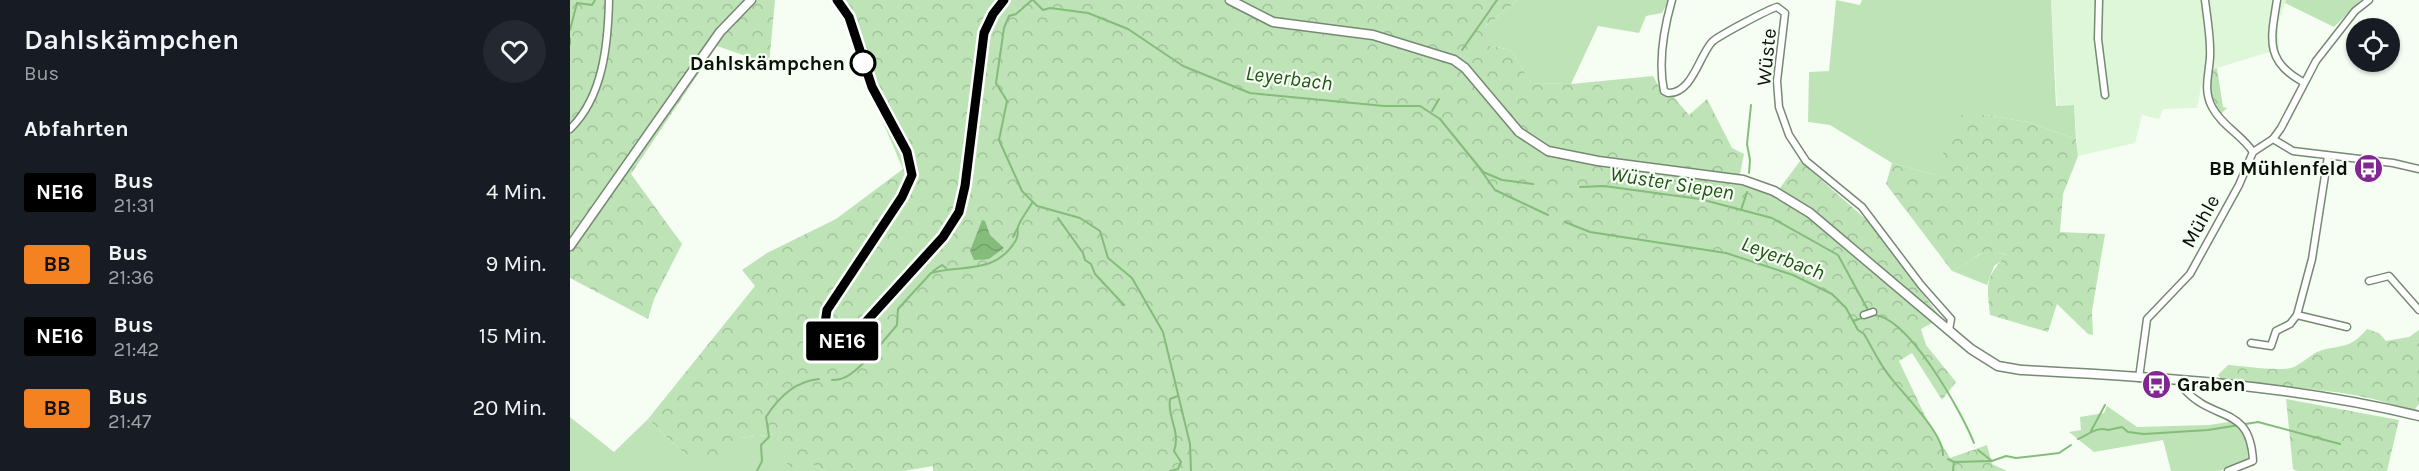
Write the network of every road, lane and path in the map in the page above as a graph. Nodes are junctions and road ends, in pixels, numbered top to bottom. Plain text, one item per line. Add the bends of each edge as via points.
1 (609, 0) edge
2 (752, 0) edge
3 (837, 0) edge
4 (1004, 0) edge
5 (1230, 0) edge
6 (1672, 0) edge
7 (2099, 0) edge
8 (2205, 0) edge
9 (2277, 0) edge
10 (2369, 0) edge
11 (2303, 82) junction
12 (2105, 95) dead end
13 (570, 129) edge
14 (2273, 139) junction
15 (2253, 152) junction
16 (2328, 156) junction
17 (2419, 169) edge
18 (570, 246) edge
19 (2369, 281) dead end
20 (2419, 310) edge
21 (1874, 312) dead end
22 (1864, 315) dead end
23 (2297, 315) junction
24 (2347, 327) dead end
25 (1949, 330) junction
26 (2251, 343) dead end
27 (2139, 378) junction
28 (2185, 380) junction
29 (2419, 416) edge
30 (2228, 471) edge

1 - 13 street via 606,40 595,92 588,110
2 - 18 main road via 720,32
3 - 4 main road via 849,17 875,95 907,152 912,175 902,197 827,310 824,330 834,341 853,336 943,237 959,212 984,33
5 - 25 main road via 1273,22 1373,35 1454,60 1519,132 1548,151 1743,180 1774,191 1810,213
6 - 25 street, Wüste via 1662,59 1663,86 1668,93 1679,90 1692,78 1708,46 1720,35 1770,9 1777,7 1785,12 1777,81 1779,107 1789,135 1806,160 1862,207 1951,319
7 - 12 street via 2098,39
8 - 15 street via 2210,55 2208,97 2222,122
9 - 11 street via 2271,39 2275,56 2283,69
10 - 11 street via 2334,36
11 - 14 street
14 - 15 street
14 - 16 street via 2293,151
15 - 27 street, Mühle via 2190,274 2147,319
16 - 17 street
16 - 23 street via 2314,249
19 - 20 street via 2389,276
21 - 22 street
23 - 24 street
23 - 26 street via 2276,331 2271,346
25 - 27 main road via 1983,358 2008,369
27 - 28 main road
28 - 29 main road via 2303,393
28 - 30 street via 2186,390 2204,406 2244,427 2253,461

